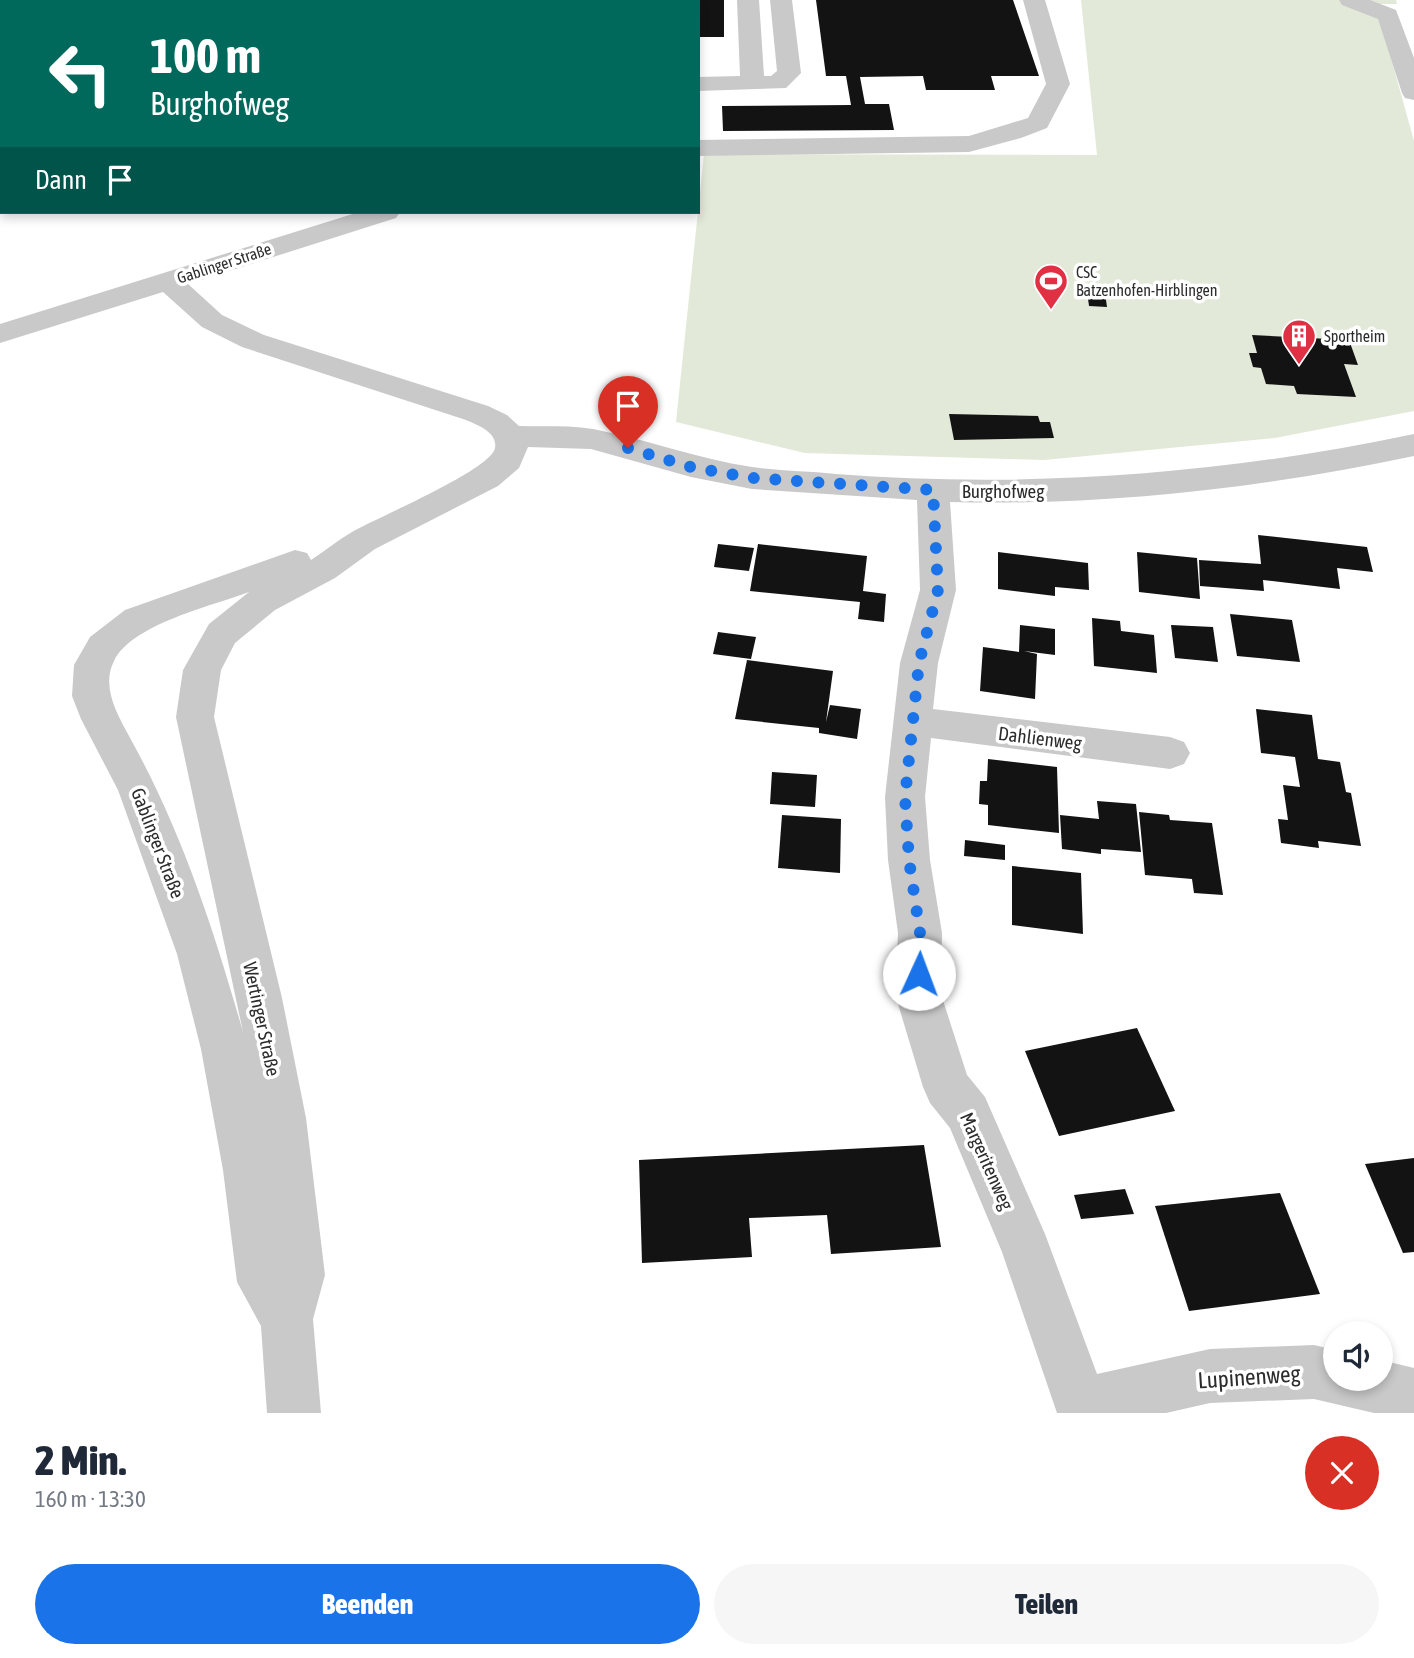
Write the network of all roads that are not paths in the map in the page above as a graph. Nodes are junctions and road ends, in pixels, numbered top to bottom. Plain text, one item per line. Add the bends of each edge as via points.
1 (748, 0) edge
2 (781, 0) edge
3 (1034, 0) edge
4 (1350, 0) edge
5 (700, 83) edge
6 (752, 84) junction
7 (1414, 93) edge
8 (700, 148) edge
9 (380, 214) edge
10 (168, 281) junction
11 (0, 334) edge
12 (510, 436) junction
13 (1414, 445) edge
14 (933, 490) junction
15 (363, 541) junction
16 (222, 634) joint
17 (911, 722) junction
18 (1170, 753) dead end
19 (287, 1319) junction
20 (1323, 1374) edge
21 (1393, 1390) edge
22 (1414, 1395) edge
23 (1083, 1409) edge
24 (294, 1413) edge

1 - 6 street
2 - 6 street via 789,73 776,83
3 - 8 street via 1058,83 1038,123 969,144
4 - 7 street via 1388,15
5 - 6 street
9 - 10 street, Gablinger Straße
10 - 11 street
10 - 12 street, Gablinger Straße via 212,321 253,341 477,413
12 - 14 street, Burghofweg via 591,439 691,467 752,478
12 - 15 street, Gablinger Straße via 507,460 486,478
13 - 14 street, Burghofweg via 1339,461 1146,485 1043,491
14 - 17 street, Margeritenweg via 938,590 919,663
15 - 16 street, Gablinger Straße via 323,569 262,601
15 - 19 street, Gablinger Straße via 303,558 138,619 103,647 90,682 100,719 138,789 199,954 240,1129 263,1282
16 - 19 street, Wertinger Straße via 202,670 195,717 282,1118 299,1275
17 - 18 street, Dahlienweg
17 - 23 street, Margeritenweg via 905,797 920,933 918,994 947,1087 974,1126 1027,1252
19 - 24 street, Wertinger Straße
20 - 23 street, Lupinenweg via 1210,1376
21 - 22 street

